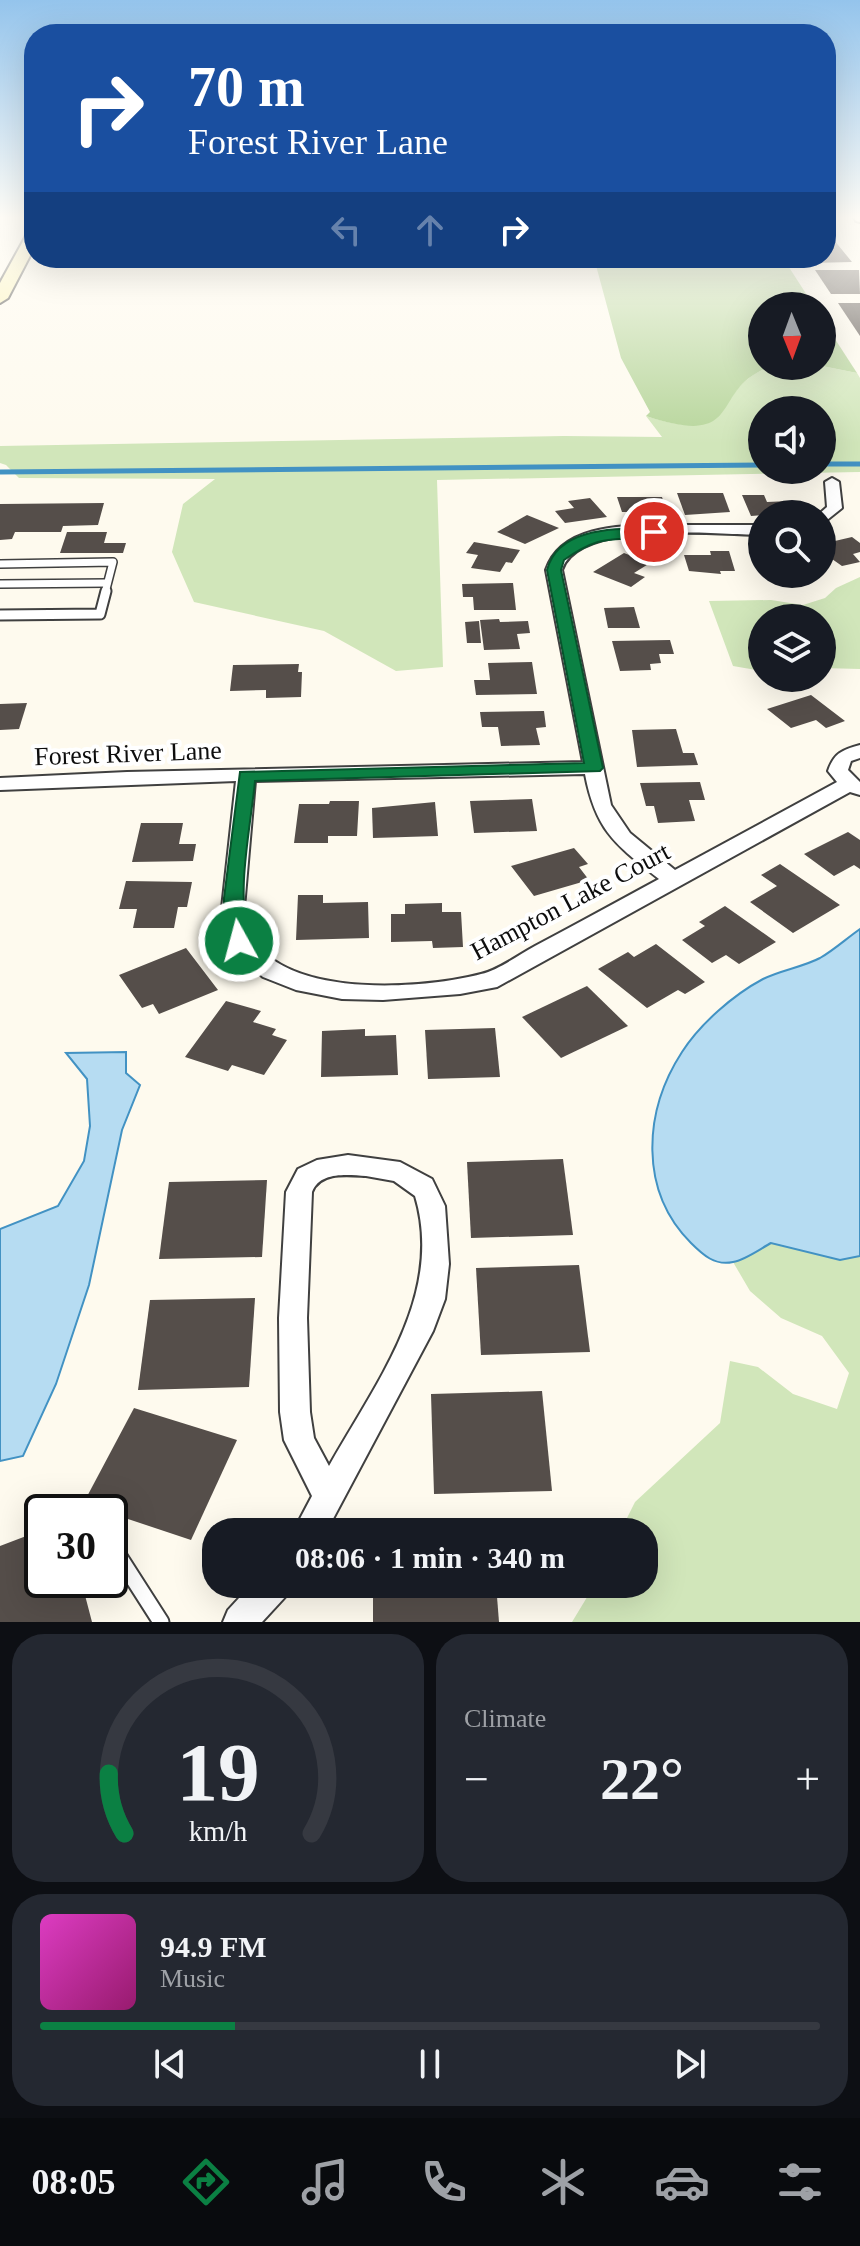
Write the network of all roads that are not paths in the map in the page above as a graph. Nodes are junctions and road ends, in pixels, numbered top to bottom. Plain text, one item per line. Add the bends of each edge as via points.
1 (748, 530) edge
2 (0, 564) edge
3 (107, 583) junction
4 (0, 584) edge
5 (0, 615) edge
6 (860, 751) edge
7 (594, 768) junction
8 (246, 776) junction
9 (0, 784) edge
10 (854, 787) edge
11 (673, 879) junction
12 (329, 1497) junction
13 (317, 1518) edge
14 (128, 1570) edge
15 (261, 1598) edge
16 (161, 1622) edge
17 (240, 1622) edge

1 - 7 street via 603,534 557,558 554,570
2 - 3 lane via 113,562
3 - 4 lane
3 - 5 lane via 100,614
6 - 10 street, Hampton Lake Court via 838,764 841,778
7 - 8 street, Forest River Lane
7 - 11 street via 608,821
8 - 9 street, Forest River Lane
8 - 11 street, Hampton Lake Court via 234,898 239,941 277,976 303,985 363,991 489,981
10 - 11 street, Hampton Lake Court
12 - 12 street via 428,1313 434,1286 429,1197 422,1184 382,1168 318,1169 305,1177 299,1192 295,1412 299,1440
12 - 13 street
14 - 16 lane
15 - 17 street

